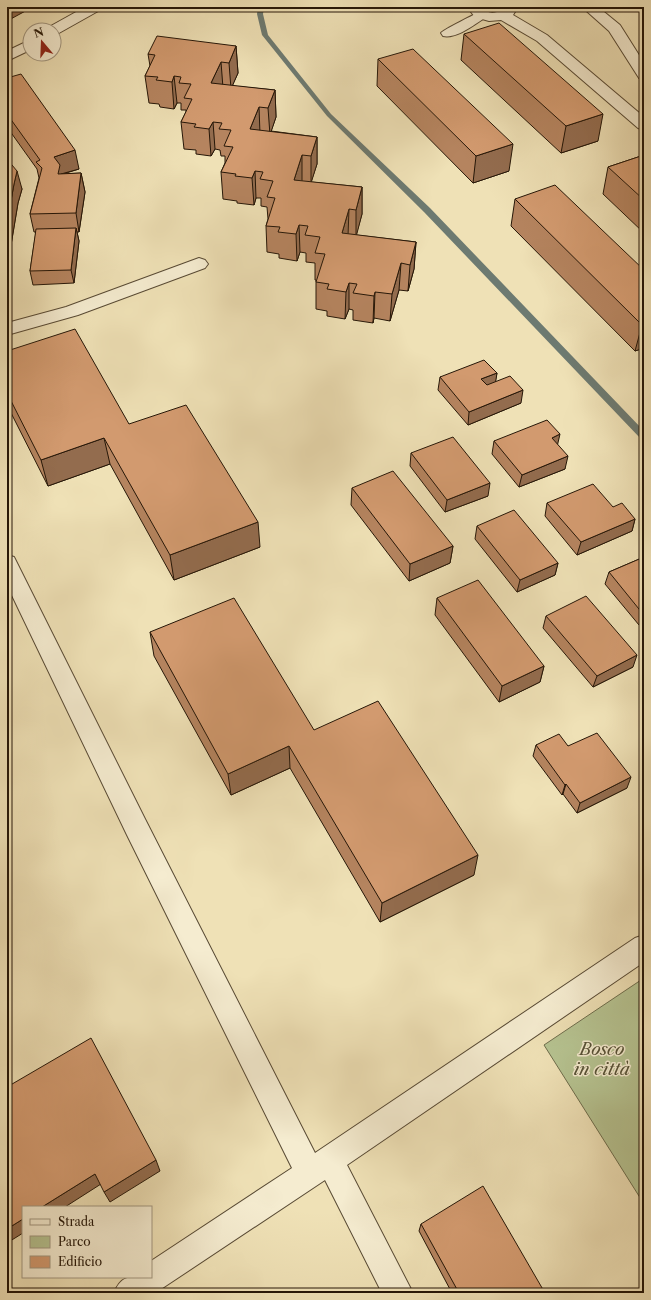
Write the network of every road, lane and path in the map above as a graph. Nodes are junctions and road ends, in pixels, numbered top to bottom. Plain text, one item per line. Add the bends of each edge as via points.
1 (95, 7) edge
2 (589, 7) edge
3 (478, 11) edge
4 (508, 11) edge
5 (62, 26) edge
6 (446, 33) dead end
7 (22, 49) edge
8 (7, 57) edge
9 (644, 75) edge
10 (644, 125) edge
11 (199, 264) dead end
12 (7, 329) edge
13 (7, 563) edge
14 (644, 947) edge
15 (320, 1167) junction
16 (152, 1278) edge
17 (152, 1278) edge
18 (129, 1293) edge
19 (398, 1293) edge

1 - 5 street
2 - 9 street via 615,28
3 - 4 street via 494,17
3 - 6 lane via 458,29
4 - 10 street
7 - 8 street
11 - 12 street via 72,311
13 - 15 street via 136,827
14 - 15 street
15 - 16 street
15 - 19 street
17 - 18 street

